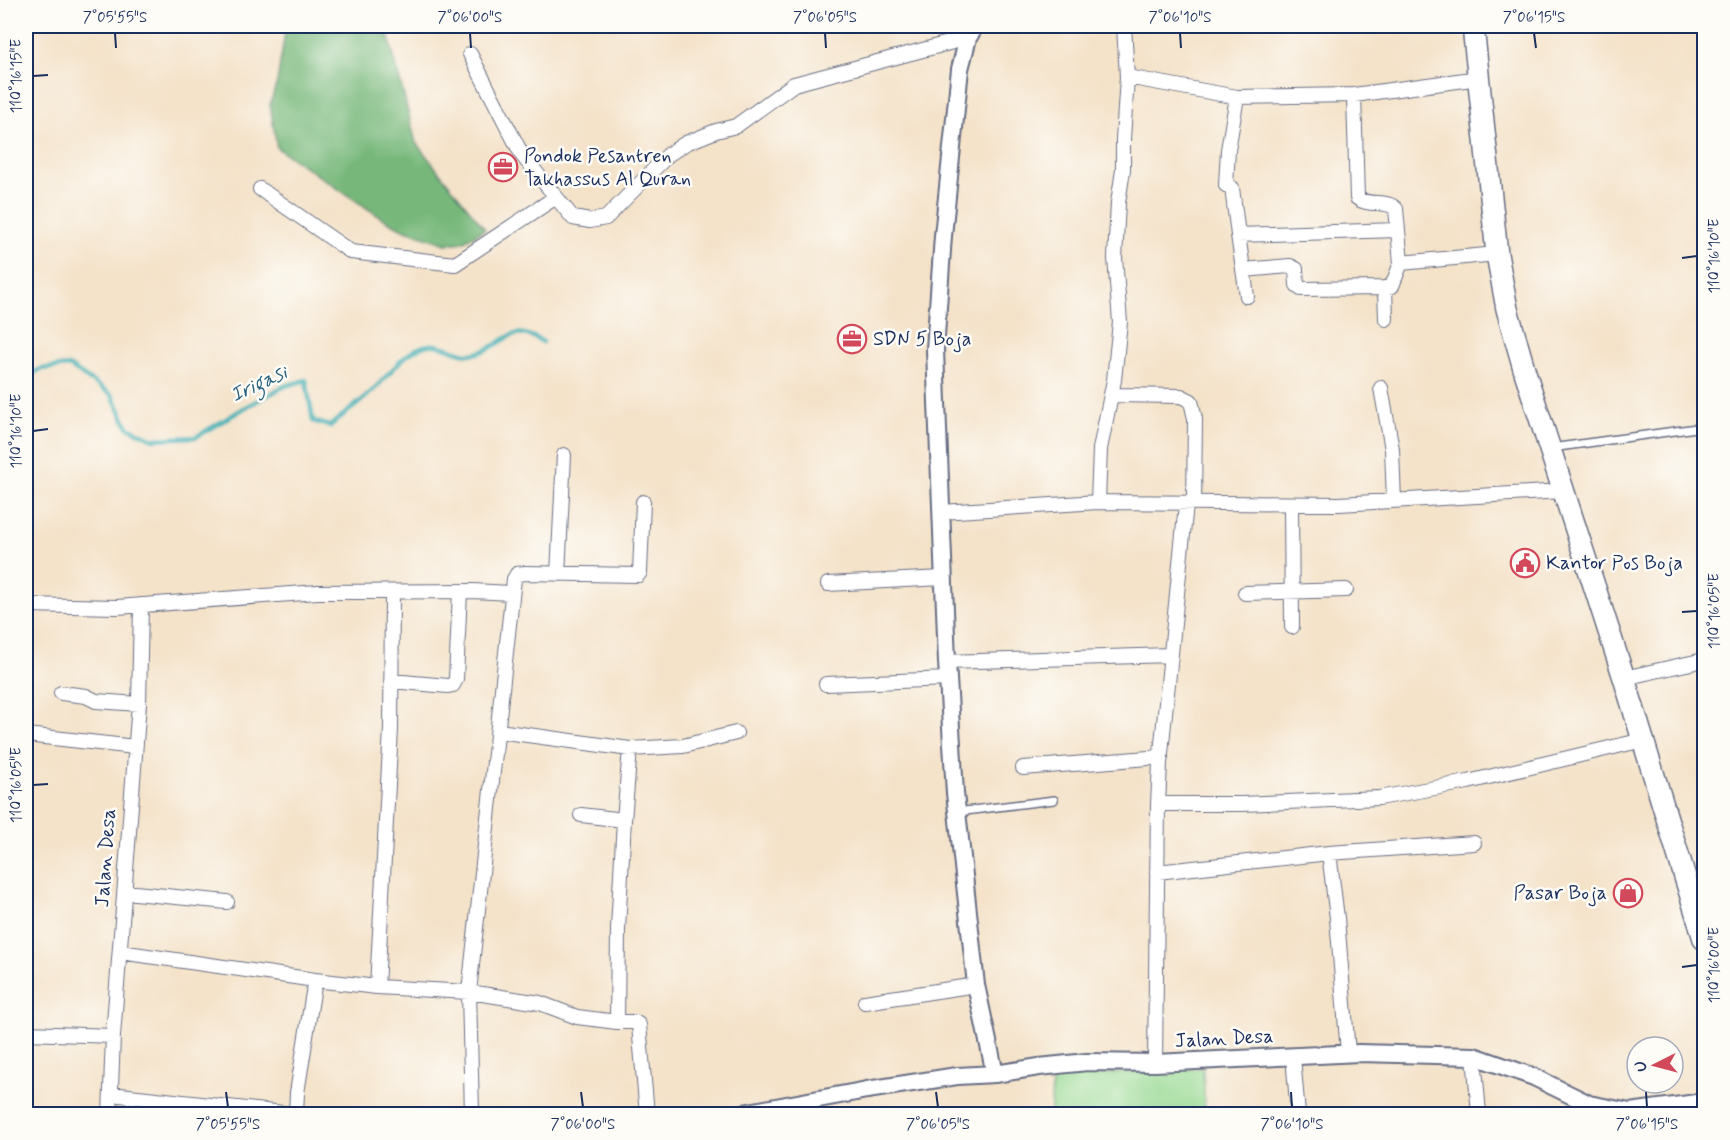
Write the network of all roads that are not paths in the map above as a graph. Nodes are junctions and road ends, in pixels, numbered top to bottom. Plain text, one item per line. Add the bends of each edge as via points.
1 (1124, 26) edge
2 (1473, 26) edge
3 (972, 32) edge
4 (470, 54) dead end
5 (1127, 77) junction
6 (1479, 78) junction
7 (1354, 95) junction
8 (1237, 98) junction
9 (260, 189) dead end
10 (556, 197) junction
11 (1398, 230) junction
12 (1238, 235) junction
13 (1497, 254) junction
14 (1401, 263) junction
15 (1243, 270) junction
16 (1385, 288) junction
17 (1247, 296) dead end
18 (1386, 319) dead end
19 (1381, 388) dead end
20 (1111, 395) junction
21 (1704, 428) edge
22 (1549, 448) junction
23 (564, 455) dead end
24 (1563, 491) junction
25 (1394, 501) junction
26 (643, 502) dead end
27 (1098, 502) junction
28 (1190, 504) junction
29 (1292, 504) junction
30 (941, 513) junction
31 (558, 574) junction
32 (943, 578) junction
33 (828, 584) dead end
34 (1346, 590) dead end
35 (460, 591) junction
36 (392, 592) junction
37 (1292, 592) junction
38 (511, 593) junction
39 (1245, 593) dead end
40 (26, 605) edge
41 (141, 605) junction
42 (1292, 627) dead end
43 (1171, 655) junction
44 (1704, 660) edge
45 (947, 671) junction
46 (1624, 678) junction
47 (391, 681) junction
48 (826, 684) dead end
49 (61, 693) dead end
50 (139, 704) junction
51 (498, 730) junction
52 (736, 733) dead end
53 (26, 735) edge
54 (1643, 740) junction
55 (135, 747) junction
56 (630, 749) junction
57 (1161, 757) junction
58 (1023, 768) dead end
59 (1054, 800) dead end
60 (1158, 804) junction
61 (957, 812) junction
62 (581, 815) dead end
63 (624, 820) junction
64 (1474, 843) dead end
65 (1329, 853) junction
66 (1157, 872) junction
67 (125, 892) junction
68 (227, 902) dead end
69 (1704, 934) edge
70 (120, 952) junction
71 (315, 980) junction
72 (976, 985) junction
73 (377, 987) junction
74 (469, 992) junction
75 (866, 1002) dead end
76 (617, 1022) junction
77 (26, 1033) edge
78 (113, 1036) junction
79 (1348, 1053) junction
80 (1474, 1056) junction
81 (1293, 1057) junction
82 (1155, 1063) junction
83 (995, 1074) junction
84 (111, 1094) junction
85 (1704, 1102) edge
86 (110, 1114) edge
87 (294, 1114) edge
88 (472, 1114) edge
89 (647, 1114) edge
90 (738, 1114) edge
91 (1298, 1114) edge
92 (1479, 1114) edge

1 - 5 street
2 - 6 main road
3 - 10 street via 794,84 736,126 686,143 669,154 606,218 573,218
3 - 30 street via 960,69 938,299 935,351
4 - 10 street via 522,155
5 - 8 street
5 - 20 street via 1115,258 1120,322
6 - 7 street
6 - 13 main road
7 - 8 street
7 - 11 street via 1357,198 1395,206
8 - 12 street via 1226,185 1232,188
9 - 10 street via 351,252 455,264
11 - 12 street
11 - 14 street
12 - 15 street
13 - 14 street
13 - 22 main road via 1507,309
14 - 16 street via 1392,286
15 - 16 street via 1290,266 1296,269 1297,285 1301,288
15 - 17 street
16 - 18 street
19 - 25 street via 1392,449
20 - 27 street via 1100,449
20 - 28 street via 1181,396 1191,401 1195,419
21 - 22 lane
22 - 24 main road
23 - 31 street
24 - 25 street
24 - 46 main road
25 - 29 street
26 - 31 street via 638,575
27 - 28 street
27 - 30 street
28 - 29 street
28 - 43 street
29 - 37 street
30 - 32 street
31 - 38 street via 517,574
32 - 33 street
32 - 45 street
34 - 37 street
35 - 36 street
35 - 38 street
35 - 47 street via 453,685
36 - 41 street via 318,592
36 - 47 street
37 - 39 street
37 - 42 street
38 - 51 street
40 - 41 street
41 - 50 street, Jalan Desa
43 - 45 street
43 - 57 street
44 - 46 street
45 - 48 street
45 - 61 street
46 - 54 main road
47 - 73 street
49 - 50 street via 96,701
50 - 55 street, Jalan Desa
51 - 56 street
51 - 74 street
52 - 56 street via 683,746
53 - 55 street
54 - 60 street via 1468,782 1379,798
54 - 69 main road
55 - 67 street, Jalan Desa
56 - 63 street
57 - 58 street
57 - 60 street
59 - 61 lane
60 - 66 street
61 - 72 street
62 - 63 street
63 - 76 street
64 - 65 street
65 - 66 street
65 - 79 street
66 - 82 street
67 - 68 street
67 - 70 street, Jalan Desa
70 - 71 street
70 - 78 street, Jalan Desa
71 - 73 street
71 - 87 street
72 - 75 street
72 - 83 street
73 - 74 street
74 - 76 street via 540,1003 577,1017
74 - 88 street
76 - 89 street via 639,1025
77 - 78 street
78 - 84 street, Jalan Desa
79 - 80 street, Jalan Desa
79 - 81 street, Jalan Desa
80 - 85 street, Jalan Desa via 1534,1077 1589,1104 1630,1112
80 - 92 street
81 - 82 street, Jalan Desa
81 - 91 street
82 - 83 street, Jalan Desa via 1087,1062
83 - 90 street, Jalan Desa via 889,1086
84 - 86 street, Jalan Desa
84 - 87 street

